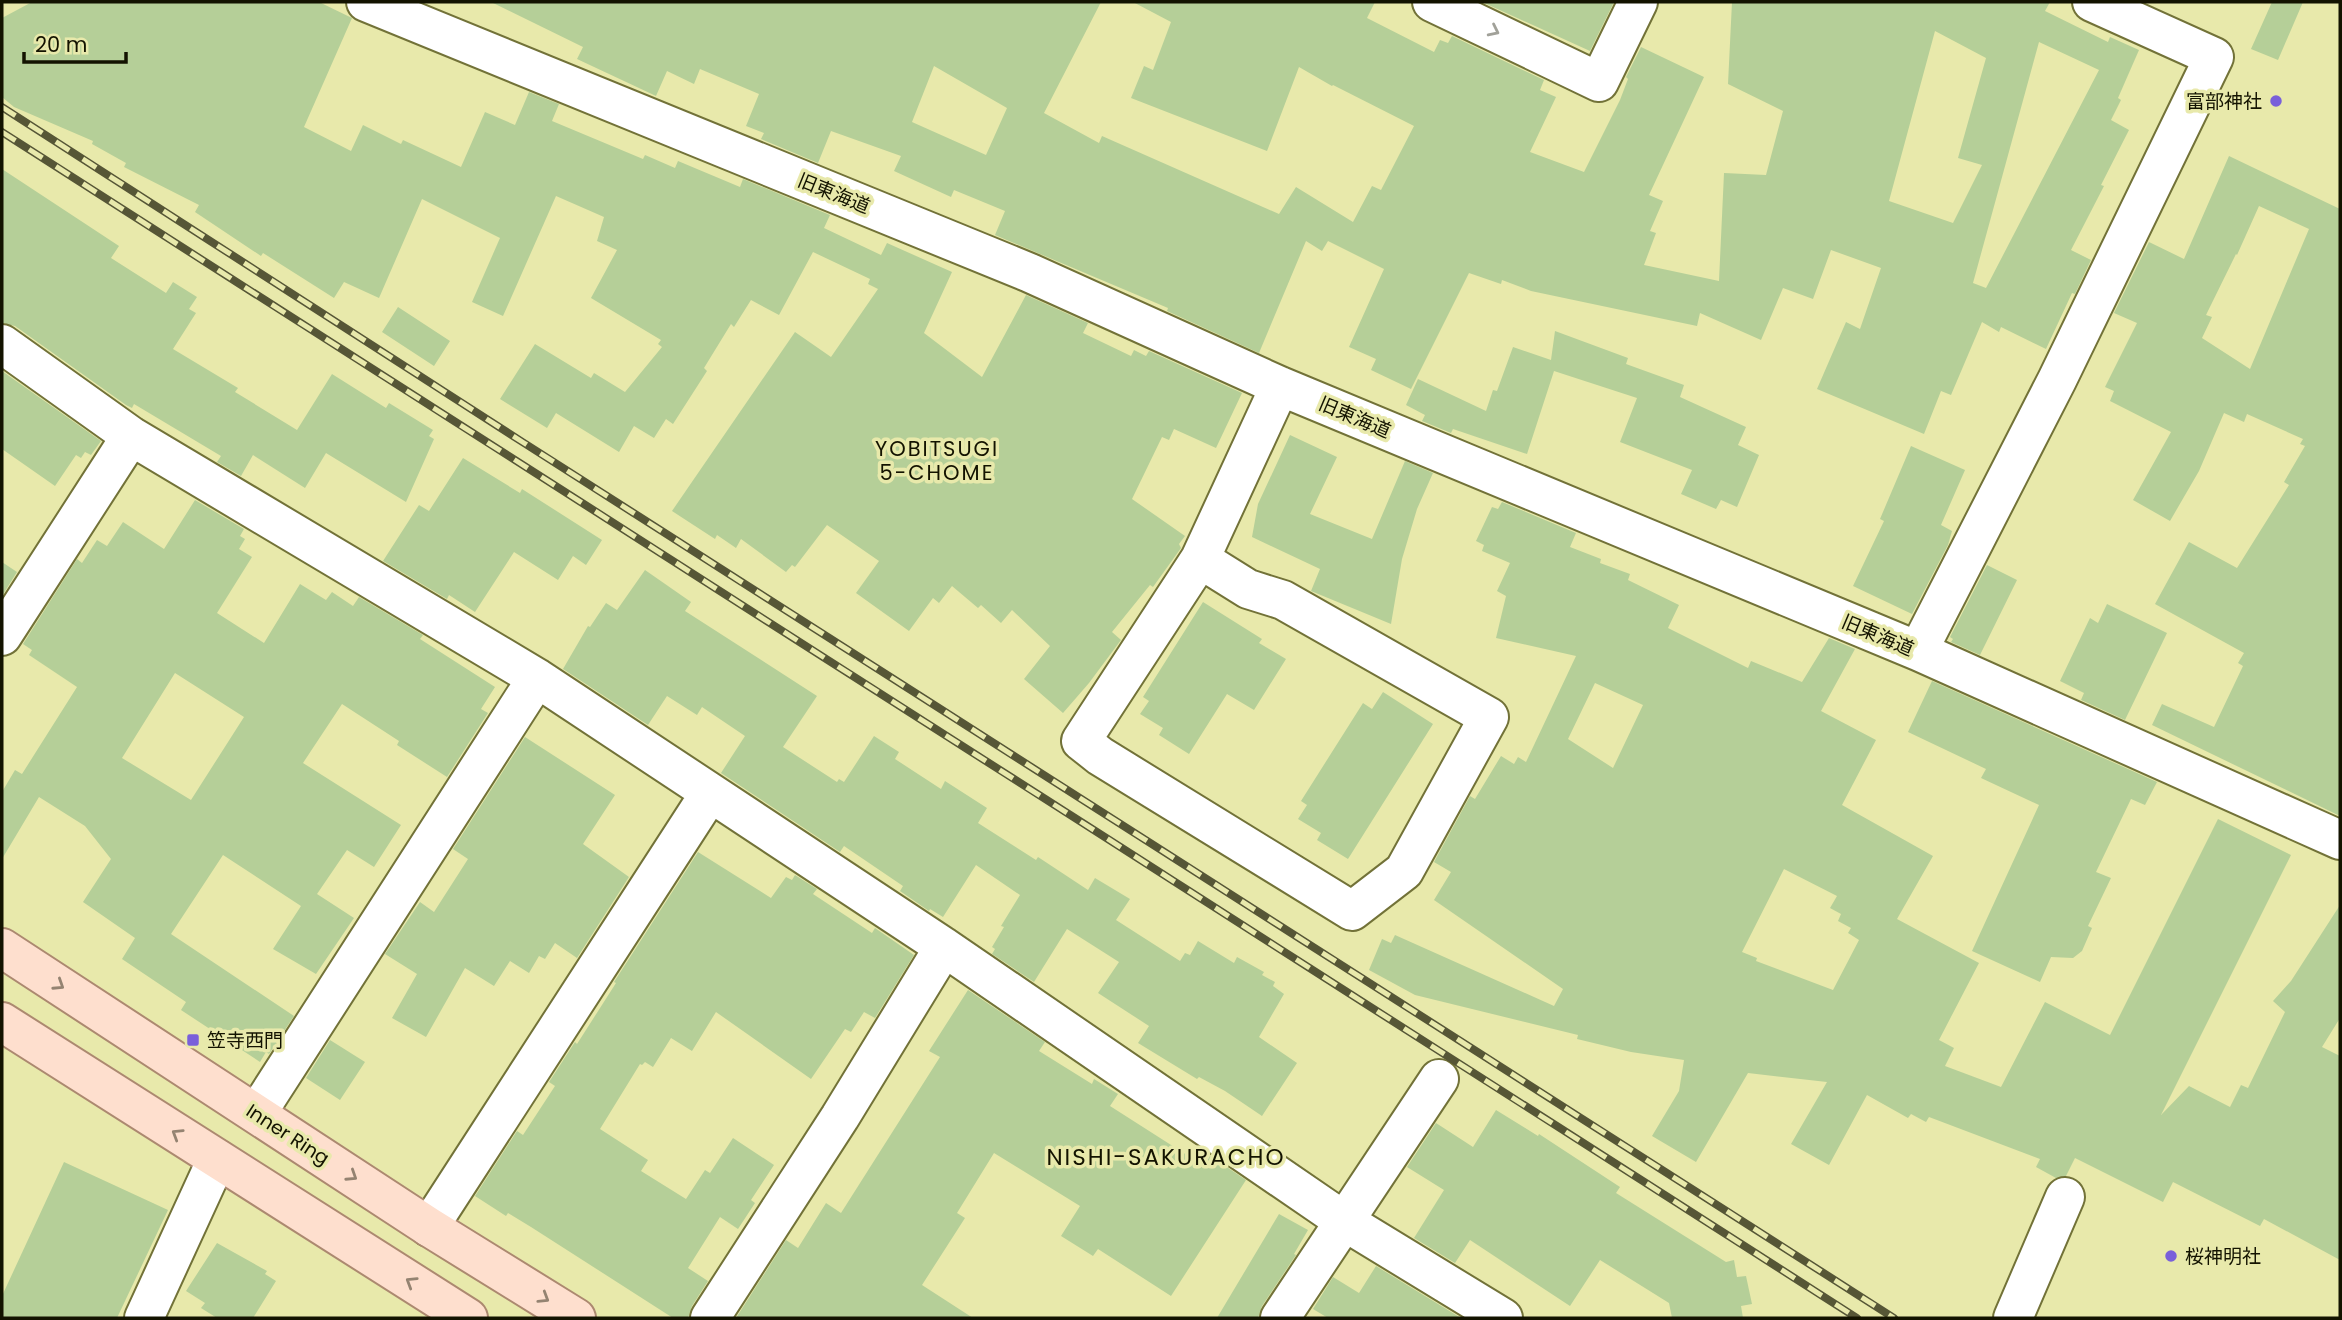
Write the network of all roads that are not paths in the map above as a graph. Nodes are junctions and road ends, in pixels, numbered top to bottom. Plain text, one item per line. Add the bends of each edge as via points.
1 (366, 2) edge
2 (1432, 2) edge
3 (1638, 2) edge
4 (2092, 2) edge
5 (2150, 14) edge
6 (2, 344) edge
7 (1280, 386) junction
8 (131, 436) junction
9 (1200, 559) junction
10 (2, 636) edge
11 (1918, 651) junction
12 (537, 678) junction
13 (710, 793) junction
14 (2340, 840) edge
15 (944, 947) junction
16 (2, 948) edge
17 (2, 1022) edge
18 (1439, 1079) dead end
19 (257, 1113) junction
20 (217, 1159) junction
21 (2065, 1197) dead end
22 (1344, 1221) junction
23 (429, 1227) junction
24 (144, 1318) edge
25 (468, 1318) edge
26 (576, 1318) edge
27 (710, 1318) edge
28 (1280, 1318) edge
29 (1503, 1318) edge
30 (2013, 1318) edge

1 - 7 street, 旧東海道 via 1030,273
2 -> 3 street via 1599,82
4 - 5 street
5 - 11 street via 2214,57 2057,380
6 - 8 street
7 - 9 street
7 - 11 street, 旧東海道
8 - 10 street
8 - 12 street
9 - 9 street via 1248,589 1283,600 1489,717 1404,871 1352,912 1081,741
11 - 14 street, 旧東海道
12 - 13 street
12 - 19 street
13 - 15 street
13 - 23 street
15 - 22 street
15 - 27 street
16 -> 19 main road, Inner Ring
20 -> 17 main road
18 - 22 street
19 -> 23 main road, Inner Ring
20 - 24 street
25 -> 20 main road
21 - 30 street
22 - 28 street
22 - 29 street
23 -> 26 main road, Inner Ring

